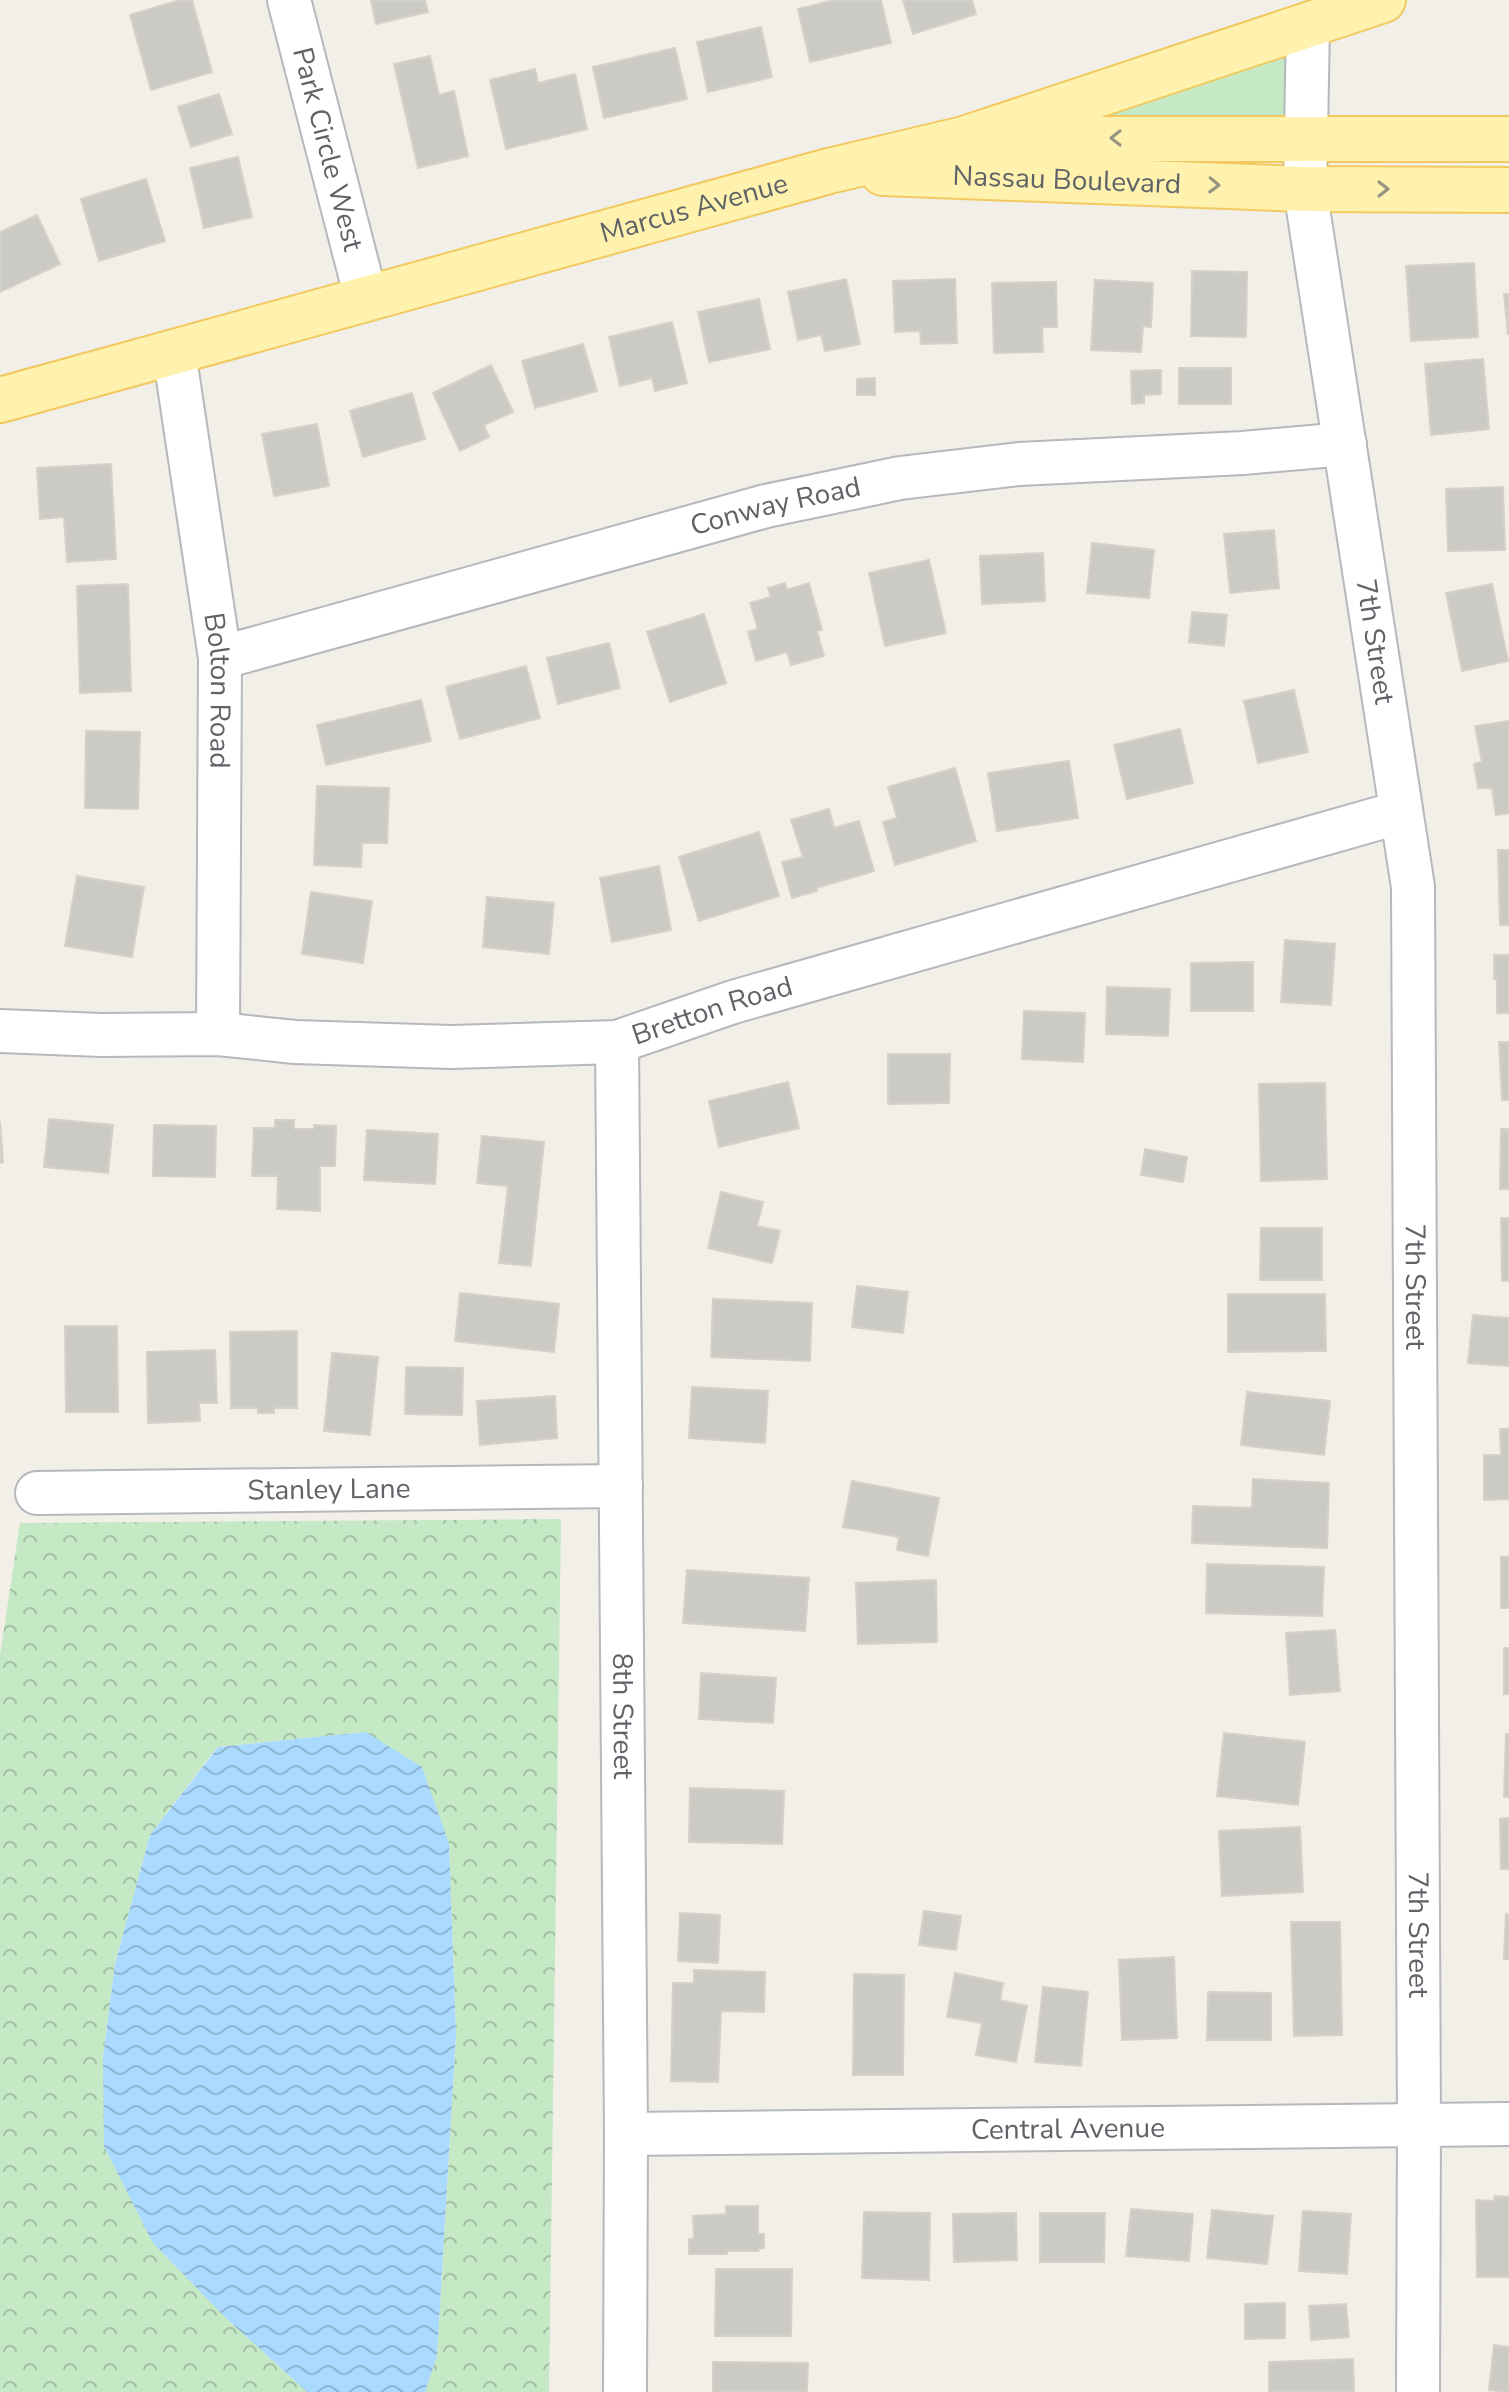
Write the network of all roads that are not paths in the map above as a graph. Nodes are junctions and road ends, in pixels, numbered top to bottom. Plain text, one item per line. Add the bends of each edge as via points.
1 (289, 0) edge
2 (1383, 0) edge
3 (1308, 25) junction
4 (1306, 137) junction
5 (964, 139) junction
6 (1509, 139) edge
7 (829, 171) junction
8 (1305, 189) junction
9 (1509, 190) edge
10 (366, 298) junction
11 (174, 352) junction
12 (0, 400) edge
13 (1345, 444) junction
14 (220, 658) junction
15 (1401, 812) junction
16 (0, 1031) edge
17 (218, 1034) junction
18 (617, 1042) junction
19 (621, 1486) junction
20 (37, 1493) dead end
21 (1509, 2124) edge
22 (1419, 2125) junction
23 (626, 2134) junction
24 (625, 2392) edge
25 (1418, 2392) edge

1 - 10 street, Park Circle West
2 - 3 main road, Marcus Avenue
3 - 4 street
3 - 5 main road, Marcus Avenue
4 -> 5 main road, Nassau Boulevard
4 - 6 main road, Nassau Boulevard
4 - 8 street
5 - 7 main road, Marcus Avenue
7 -> 8 main road, Nassau Boulevard
7 - 10 main road, Marcus Avenue
8 -> 9 main road, Nassau Boulevard
8 - 13 street, 7th Street
10 - 11 main road, Marcus Avenue
11 - 12 main road, Marcus Avenue
11 - 14 street, Bolton Road
13 - 14 street, Conway Road via 1019,464 900,478 766,506
13 - 15 street, 7th Street
14 - 17 street, Bolton Road
15 - 18 street, Bretton Road via 733,1002
15 - 22 street, 7th Street via 1413,887
16 - 17 street, Bretton Road
17 - 18 street, Bretton Road via 451,1047
18 - 19 street, 8th Street
19 - 20 street, Stanley Lane
19 - 23 street, 8th Street
21 - 22 street, Central Avenue
22 - 23 street, Central Avenue
22 - 25 street, 7th Street
23 - 24 street, 8th Street

